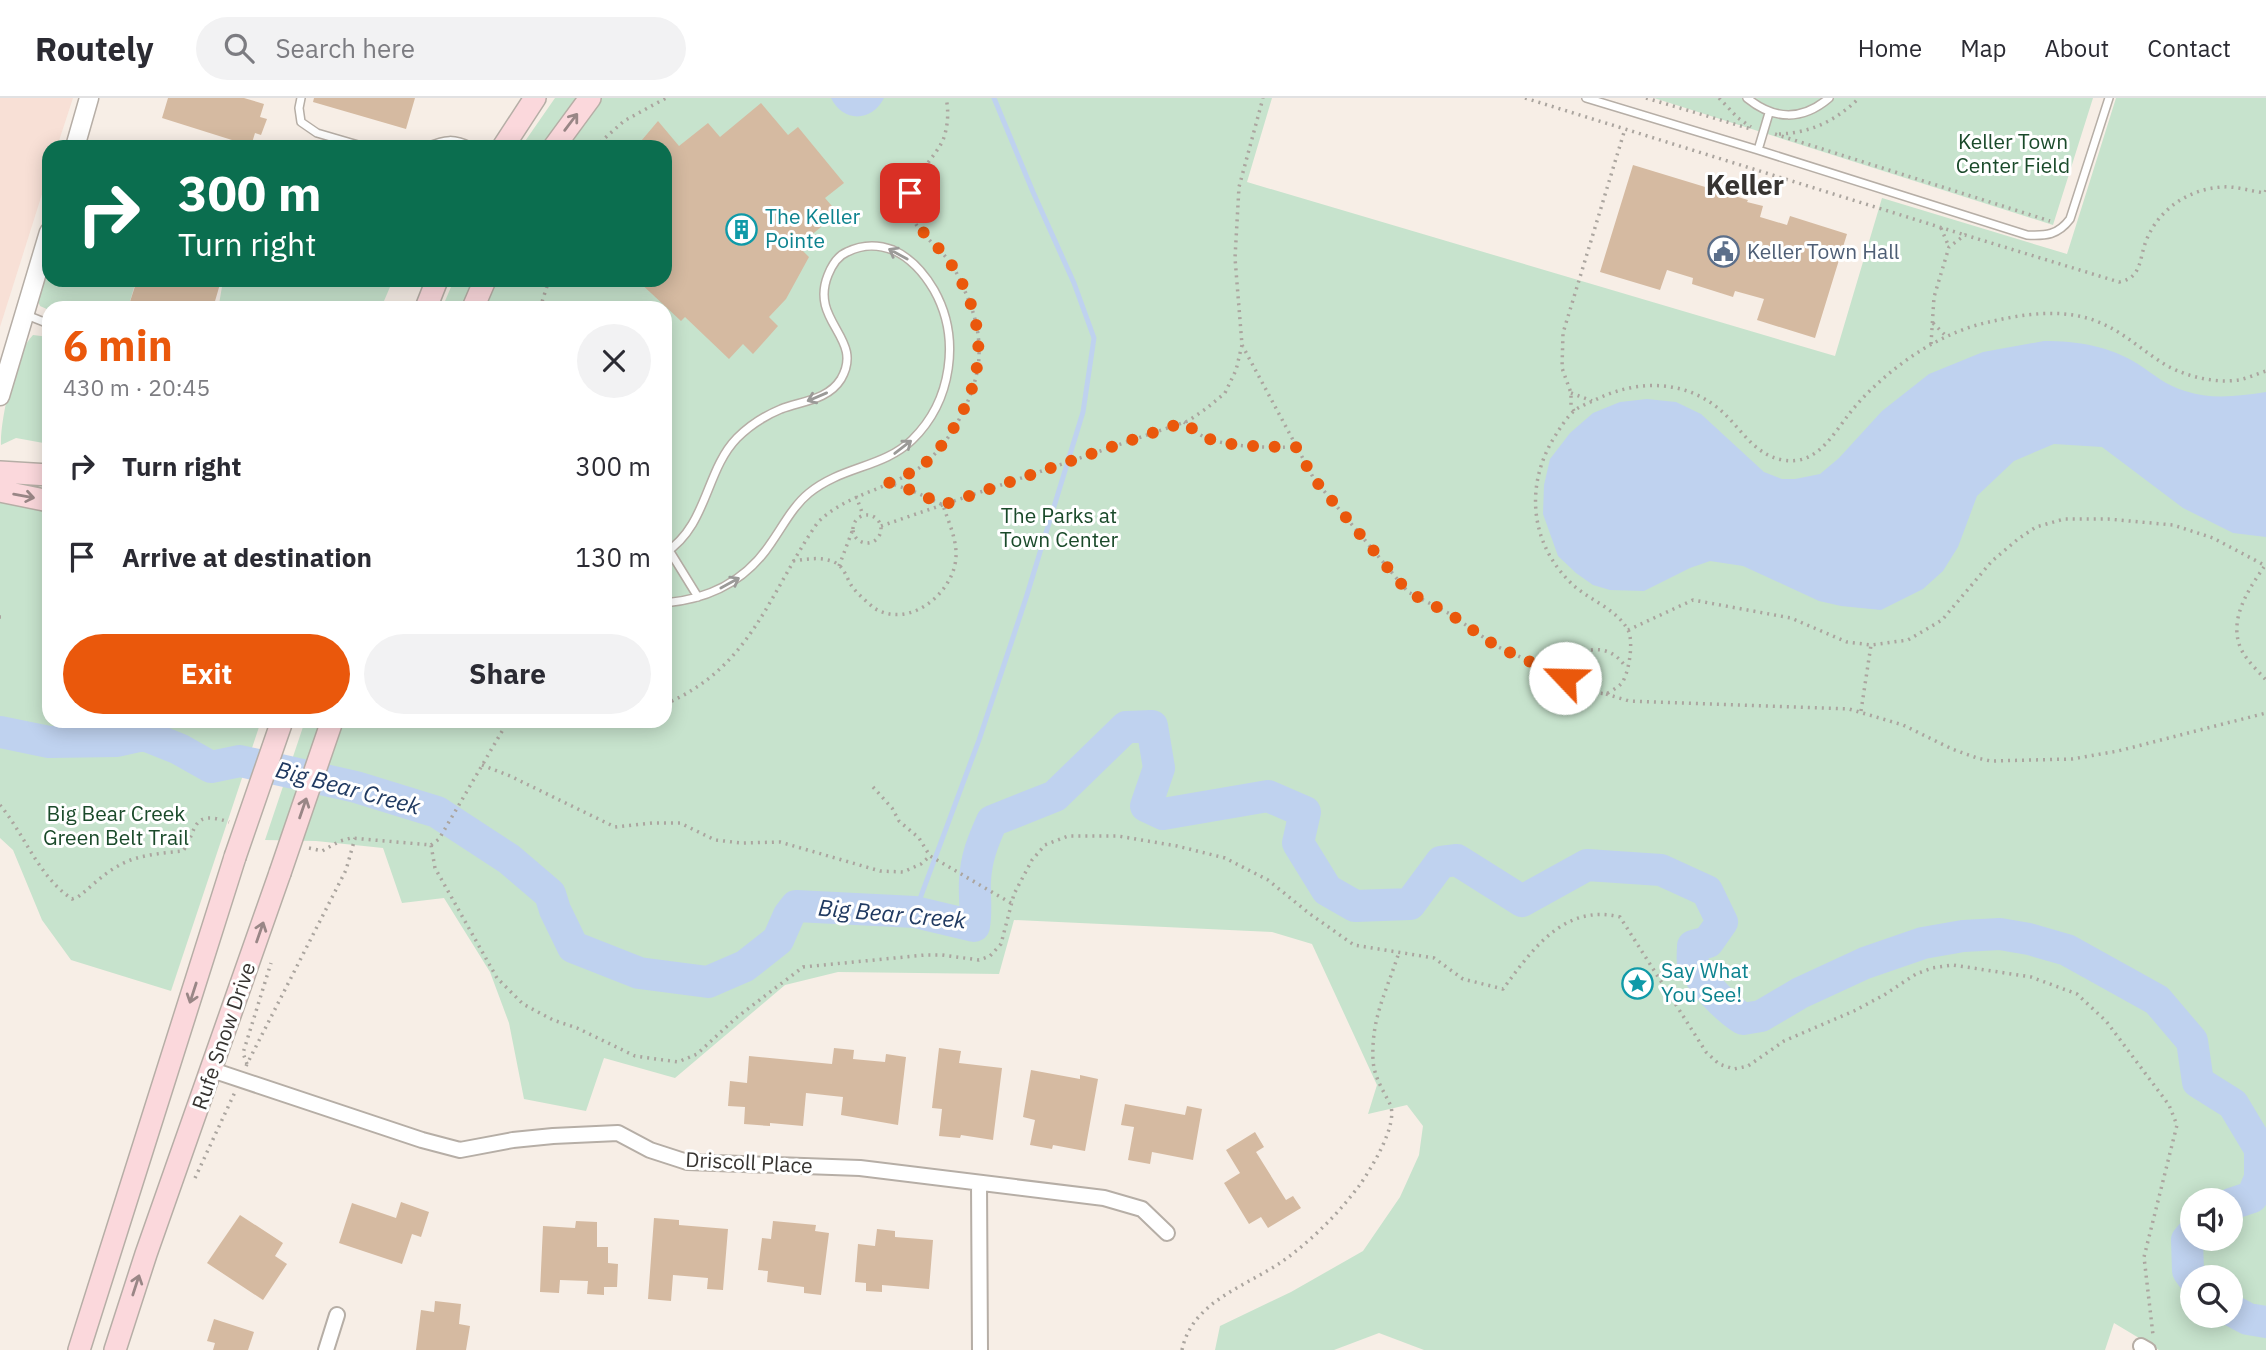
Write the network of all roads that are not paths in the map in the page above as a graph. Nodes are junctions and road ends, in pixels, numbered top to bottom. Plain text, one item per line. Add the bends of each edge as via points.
1 (89, 98) edge
2 (301, 98) edge
3 (535, 98) edge
4 (590, 98) edge
5 (1587, 98) edge
6 (1747, 98) edge
7 (1829, 98) edge
8 (2109, 98) edge
9 (1769, 113) junction
10 (77, 140) edge
11 (341, 140) edge
12 (508, 140) edge
13 (559, 140) edge
14 (1758, 150) junction
15 (42, 255) edge
16 (24, 314) junction
17 (42, 321) edge
18 (0, 396) edge
19 (0, 472) edge
20 (42, 475) edge
21 (0, 491) edge
22 (42, 499) edge
23 (672, 546) edge
24 (672, 558) edge
25 (698, 597) junction
26 (672, 602) edge
27 (280, 728) edge
28 (330, 728) edge
29 (212, 1070) junction
30 (979, 1183) junction
31 (1167, 1233) dead end
32 (337, 1315) dead end
33 (79, 1350) edge
34 (115, 1350) edge
35 (326, 1350) edge
36 (979, 1350) edge

1 - 10 street
2 - 11 lane via 301,122
3 - 12 main road
13 -> 4 main road
5 - 14 lane
6 - 9 lane
7 - 9 lane via 1800,114
8 - 14 lane via 2070,219 2063,229 2041,236
9 - 14 lane
15 - 16 street
16 - 17 lane
16 - 18 street
19 - 20 main road
21 -> 22 main road
25 -> 23 lane via 748,572 807,495 839,474 891,456 923,427 941,394 951,339 942,304 915,264 883,246 856,247 841,255 828,274 823,298 847,356 840,380 814,400 761,419 735,440 687,533
24 - 25 lane
25 - 26 lane
27 -> 33 main road, Rufe Snow Drive, bridge
29 -> 28 main road, Rufe Snow Drive, bridge
29 - 30 street, Driscoll Place via 460,1150 513,1140 618,1133 687,1162 860,1168
34 -> 29 main road, Rufe Snow Drive
30 - 31 street, Driscoll Place via 1104,1198 1142,1209
30 - 36 street
32 - 35 street

